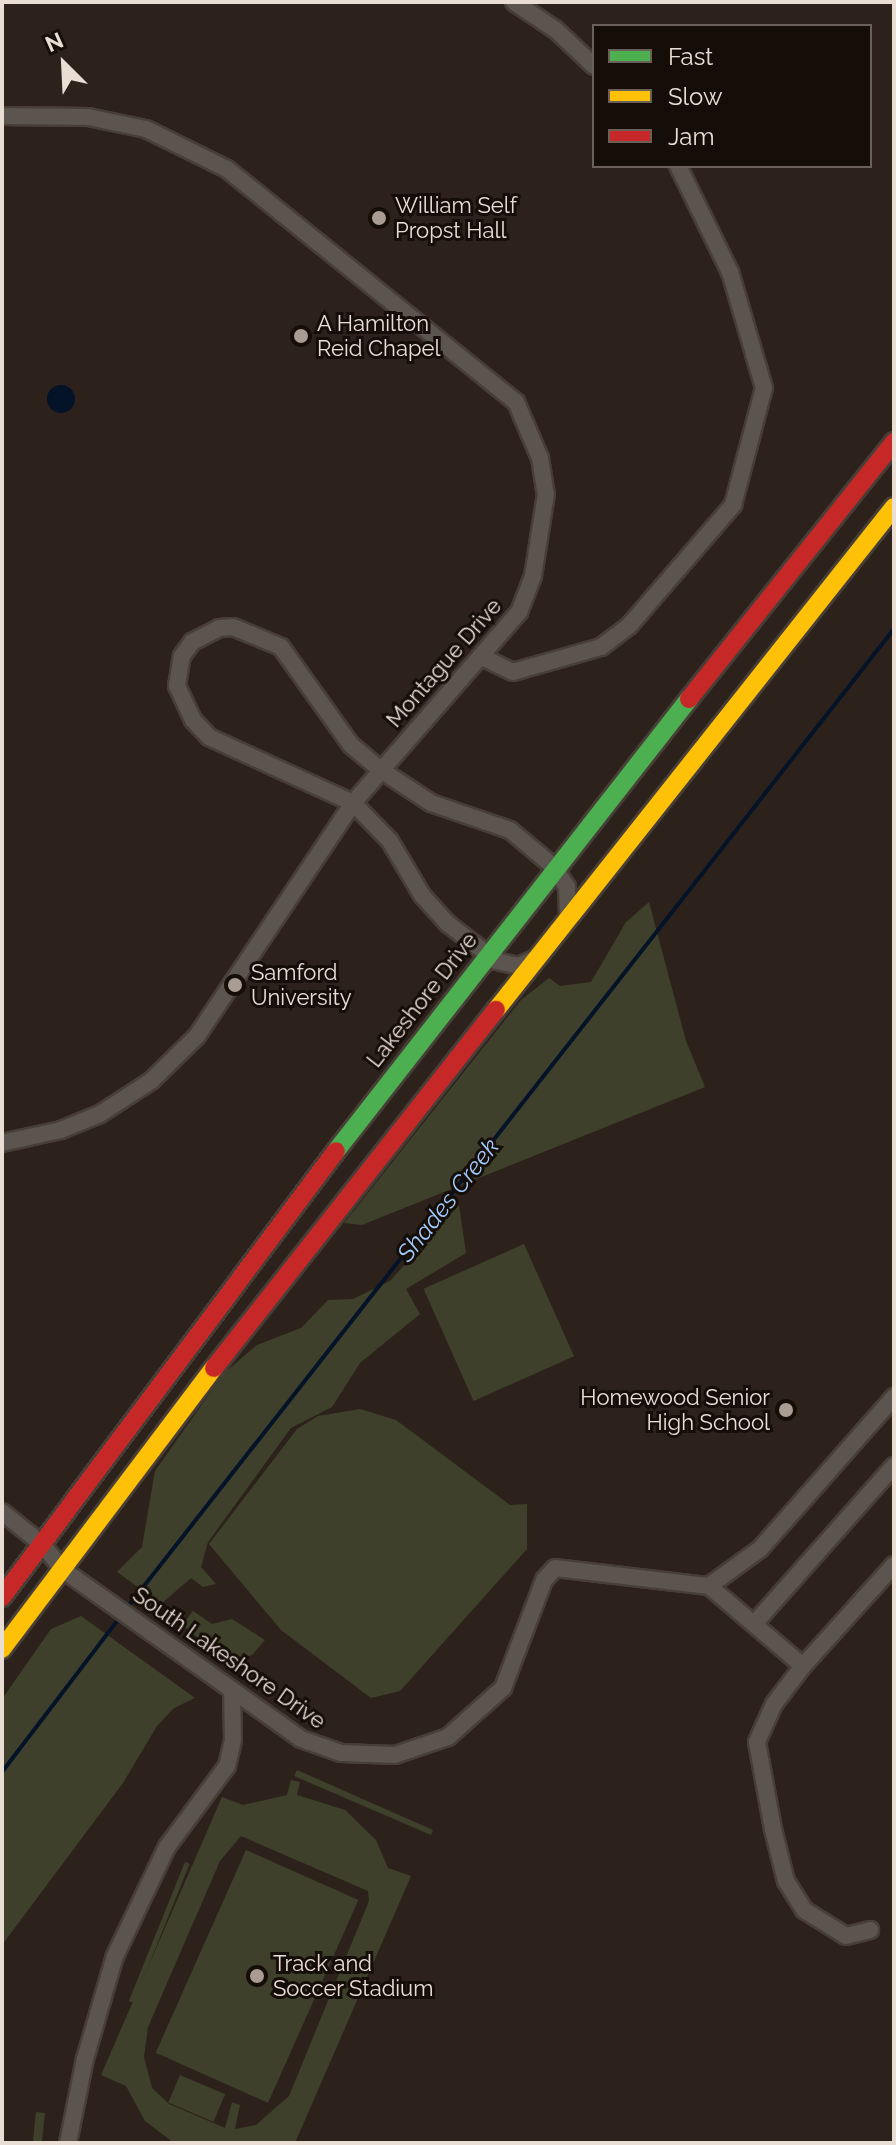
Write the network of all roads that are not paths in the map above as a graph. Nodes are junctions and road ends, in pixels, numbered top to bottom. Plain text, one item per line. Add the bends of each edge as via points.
1 (514, 2) edge
2 (592, 64) edge
3 (2, 116) edge
4 (679, 168) edge
5 (894, 442) edge
6 (894, 507) edge
7 (482, 657) junction
8 (381, 770) junction
9 (353, 803) junction
10 (554, 867) junction
11 (568, 919) junction
12 (487, 956) junction
13 (532, 960) junction
14 (2, 1143) edge
15 (894, 1397) edge
16 (894, 1466) edge
17 (2, 1505) edge
18 (2, 1512) edge
19 (42, 1544) junction
20 (894, 1565) edge
21 (62, 1569) junction
22 (709, 1586) junction
23 (2, 1597) edge
24 (754, 1624) junction
25 (2, 1649) edge
26 (803, 1666) junction
27 (226, 1686) junction
28 (870, 1930) dead end
29 (68, 2143) edge

1 - 2 street via 556,30
3 - 7 street, Montague Drive via 88,117 146,129 189,146 227,169 516,402 540,458 546,494 533,576 519,612
4 - 7 street via 730,272 764,388 733,505 629,626 601,647 513,672
5 - 10 main road, Lakeshore Drive
6 - 11 main road
7 - 8 street, Montague Drive
8 - 9 street, Montague Drive
8 - 9 street via 351,745 281,647 233,627 192,642 179,666 177,686 201,729 218,743 308,778
8 - 10 street via 431,803 510,830
9 - 12 street via 390,841 434,909
9 - 14 street, Montague Drive via 197,1036 151,1081 100,1114 61,1130
10 - 11 street via 567,887
10 - 12 main road, Lakeshore Drive
11 - 13 main road
12 - 13 street via 518,966
12 - 19 main road, Lakeshore Drive via 169,1368
13 - 21 main road
15 - 22 street via 760,1549
16 - 24 street
17 - 18 street
18 - 19 street, South Lakeshore Drive
19 - 21 street, South Lakeshore Drive
19 - 23 main road, Lakeshore Drive
20 - 26 street
21 - 25 main road
21 - 27 street, South Lakeshore Drive
22 - 24 street
22 - 27 street, South Lakeshore Drive via 555,1568 544,1580 503,1688 448,1737 395,1755 320,1748
24 - 26 street
26 - 28 street via 774,1704 757,1742 776,1842 786,1881 804,1910 846,1936
27 - 29 street via 233,1740 227,1766 167,1847 115,1956

